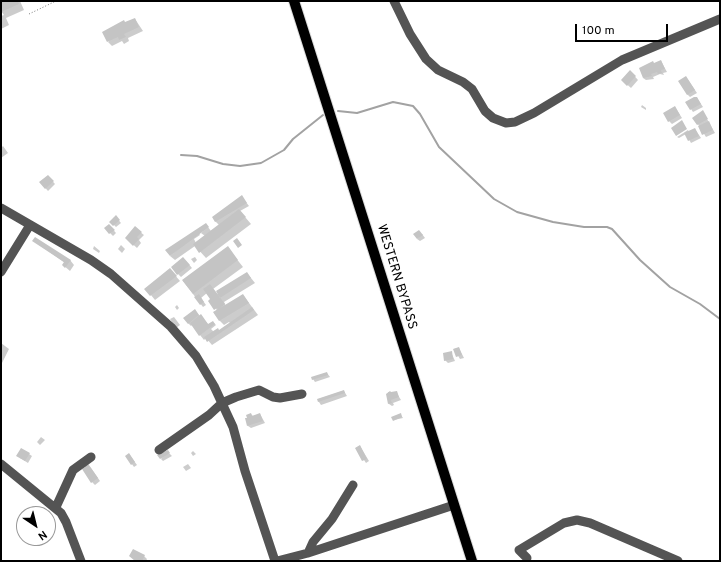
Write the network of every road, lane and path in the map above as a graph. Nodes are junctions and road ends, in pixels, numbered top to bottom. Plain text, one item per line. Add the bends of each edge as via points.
1 (56, 1) edge
2 (294, 1) edge
3 (394, 1) edge
4 (29, 14) dead end
5 (720, 19) edge
6 (1, 208) edge
7 (30, 225) junction
8 (1, 272) edge
9 (302, 394) dead end
10 (222, 403) junction
11 (159, 450) dead end
12 (91, 457) dead end
13 (1, 464) edge
14 (353, 485) dead end
15 (454, 505) junction
16 (55, 506) edge
17 (56, 507) joint
18 (308, 553) junction
19 (526, 560) edge
20 (81, 561) edge
21 (276, 561) edge
22 (472, 561) edge
23 (678, 561) edge

1 - 4 path
2 - 15 main road, WESTERN BYPASS
3 - 5 street via 426,59 438,70 472,88 485,111 493,118 506,123 515,122 534,112 622,60
6 - 7 street
7 - 8 street
7 - 10 street via 92,260 171,327 196,356
9 - 10 street via 280,398 259,390
10 - 11 street
10 - 21 street via 237,437 245,471
12 - 17 street via 73,470
13 - 16 street
14 - 18 street
15 - 18 street
15 - 22 main road, WESTERN BYPASS
17 - 20 street via 66,522
18 - 21 street
19 - 23 street via 519,550 564,523 577,520 590,523

